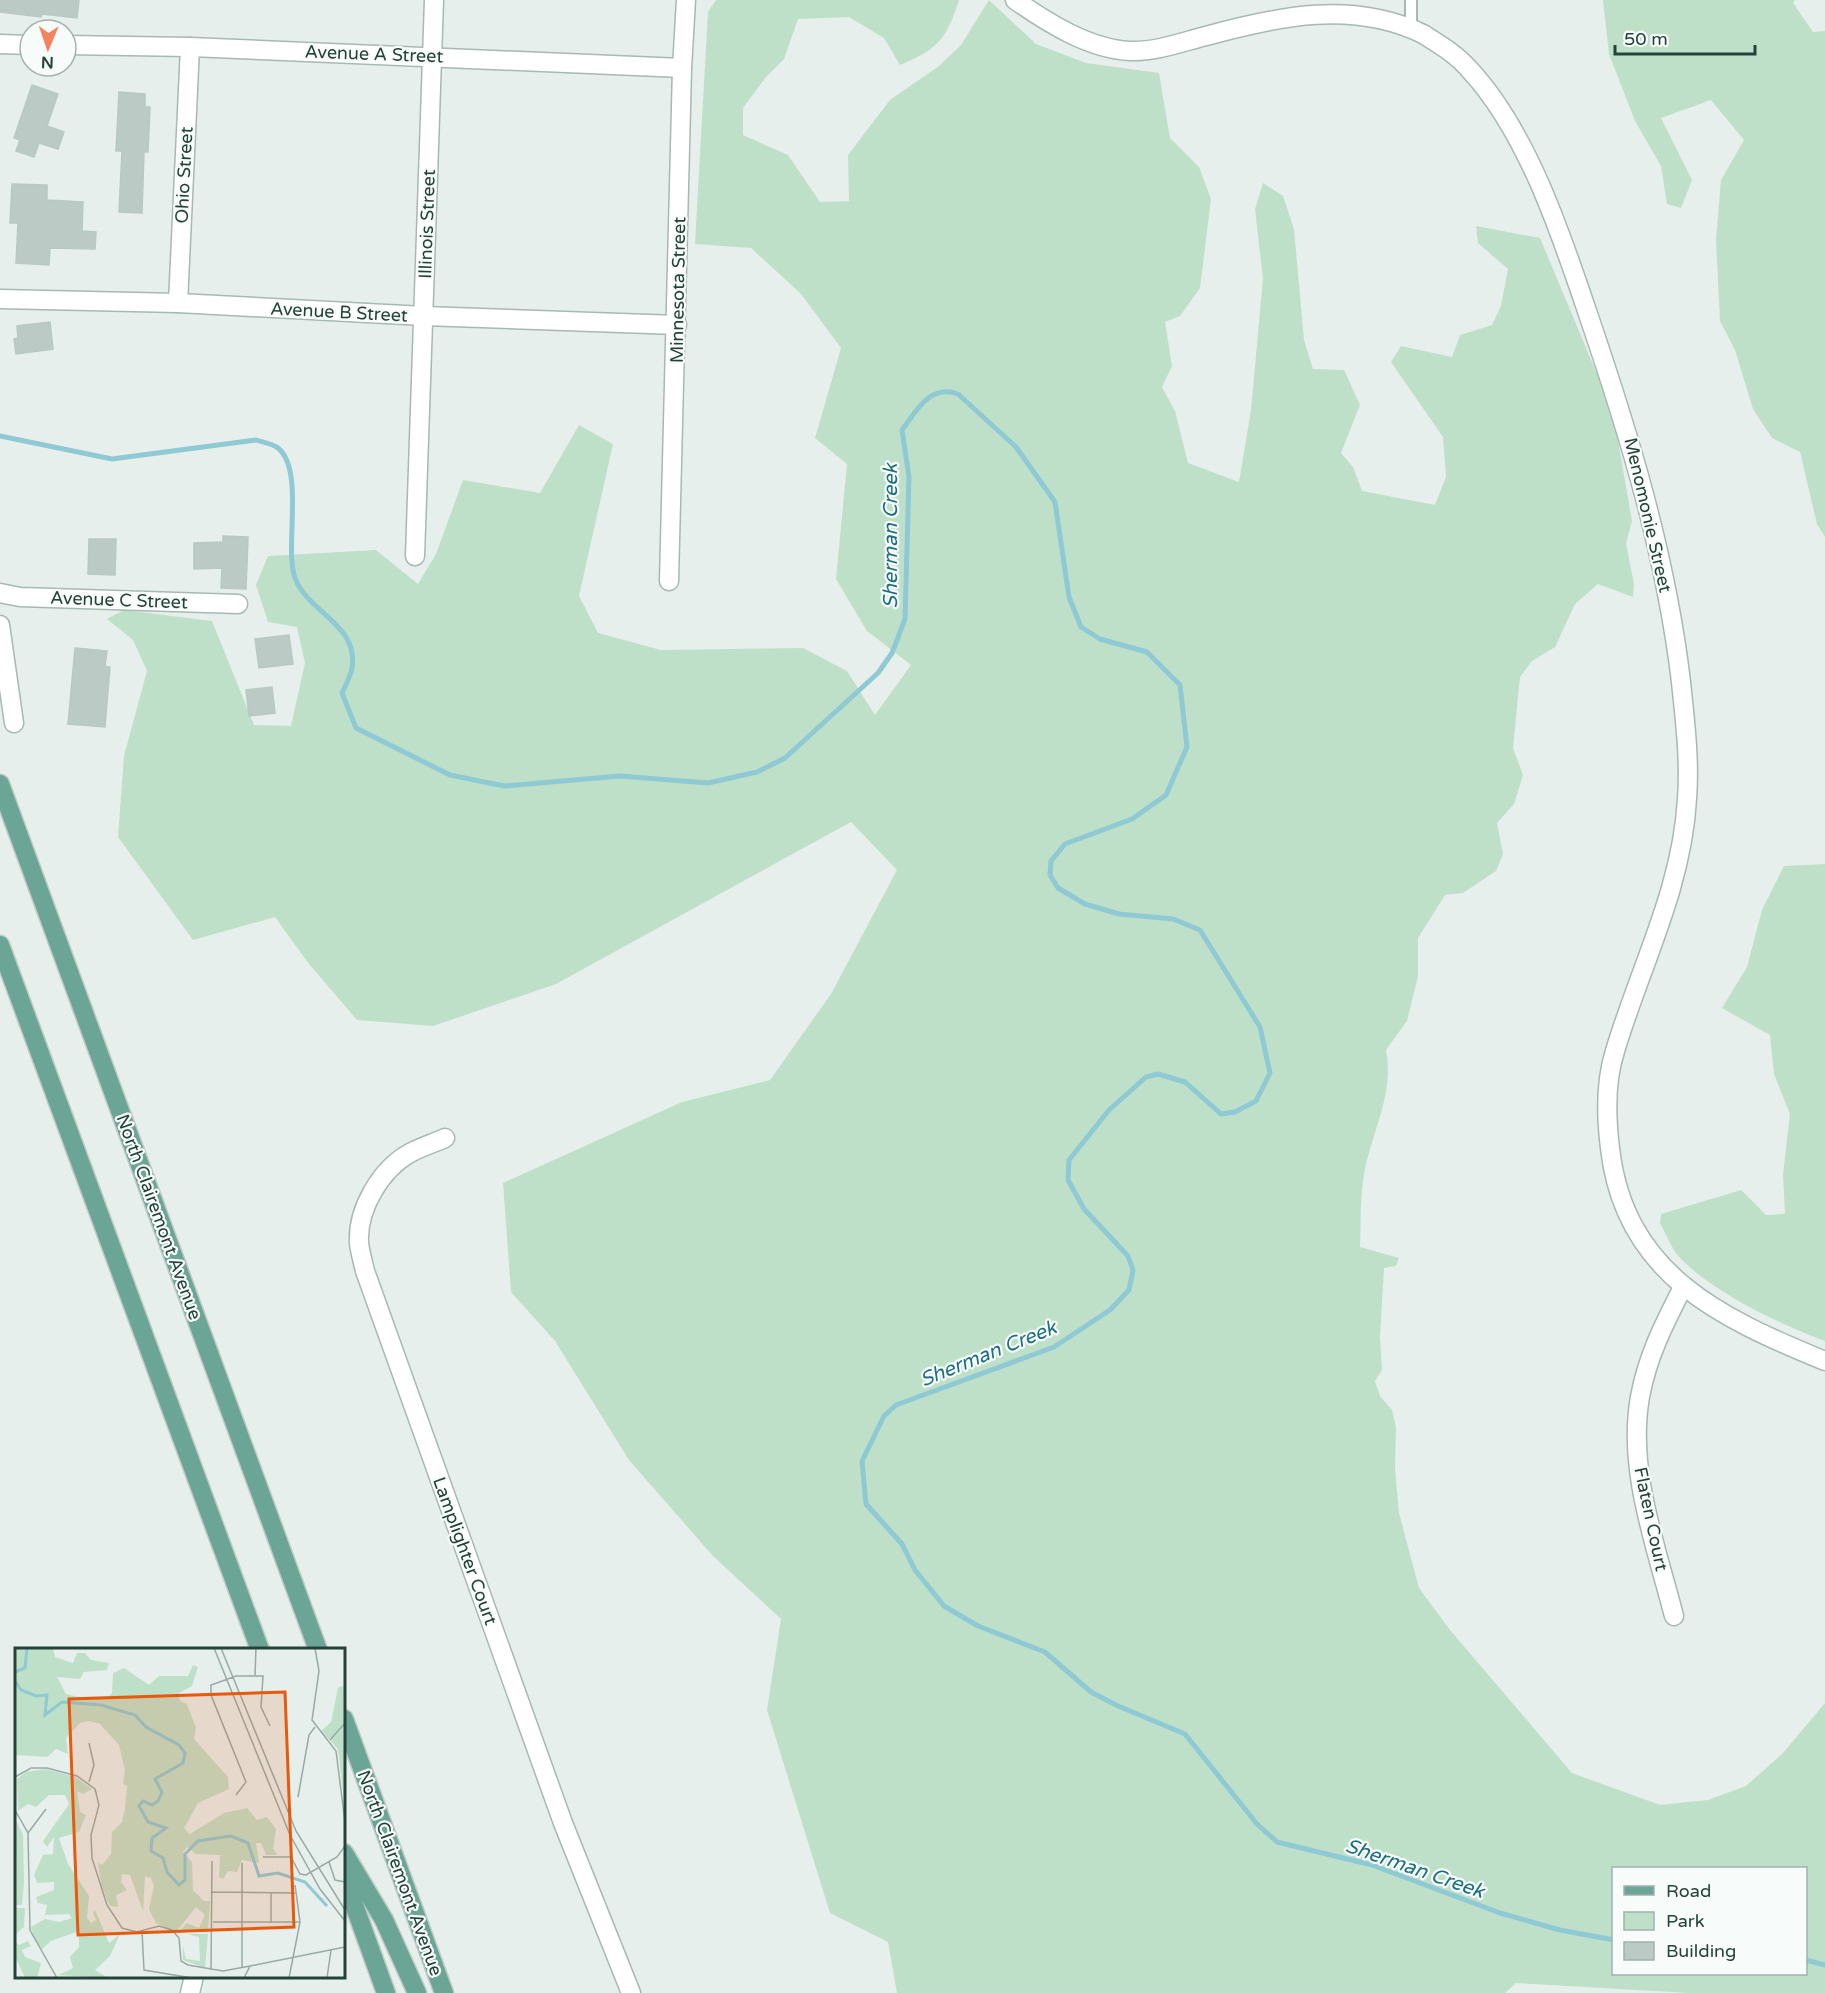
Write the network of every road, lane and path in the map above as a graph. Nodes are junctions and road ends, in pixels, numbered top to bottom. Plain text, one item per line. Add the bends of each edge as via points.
1 (434, 0) edge
2 (686, 0) edge
3 (1015, 0) edge
4 (1411, 0) edge
5 (1276, 8) edge
6 (1411, 26) junction
7 (0, 44) edge
8 (18, 45) edge
9 (78, 45) edge
10 (190, 47) junction
11 (432, 57) junction
12 (682, 68) junction
13 (0, 299) edge
14 (178, 303) junction
15 (424, 316) junction
16 (677, 325) junction
17 (415, 556) dead end
18 (669, 581) dead end
19 (1, 596) edge
20 (238, 604) dead end
21 (0, 625) edge
22 (14, 723) dead end
23 (0, 784) edge
24 (0, 945) edge
25 (445, 1138) dead end
26 (1683, 1287) junction
27 (1825, 1361) edge
28 (1674, 1616) dead end
29 (259, 1648) edge
30 (317, 1648) edge
31 (345, 1722) edge
32 (345, 1855) edge
33 (345, 1880) edge
34 (194, 1978) edge
35 (190, 1993) edge
36 (386, 1993) edge
37 (417, 1993) edge
38 (444, 1993) edge
39 (631, 1993) edge

1 - 11 street, Illinois Street
2 - 12 street, Minnesota Street
3 - 5 street, Menomonie Street via 1094,44 1132,51 1156,49
4 - 6 lane
5 - 6 street, Menomonie Street via 1350,9 1381,14
6 - 26 street, Menomonie Street via 1447,48 1469,69 1503,114 1543,195 1565,246 1630,438 1660,552 1677,649 1687,739 1688,795 1671,897 1612,1058 1607,1121 1611,1162 1633,1229 1660,1267
7 - 8 street
9 - 10 street, Avenue A Street
10 - 11 street, Avenue A Street
10 - 14 street, Ohio Street
11 - 12 street, Avenue A Street
11 - 15 street, Illinois Street
12 - 16 street, Minnesota Street
13 - 14 street, Avenue B Street
14 - 15 street, Avenue B Street
15 - 16 street, Avenue B Street
15 - 17 street, Illinois Street
16 - 18 street, Minnesota Street
19 - 20 street, Avenue C Street
21 - 22 street
23 - 30 main road, North Clairemont Avenue
24 - 29 main road
25 - 39 street, Lamplighter Court via 409,1153 390,1168 369,1196 359,1242 365,1271 563,1823
26 - 27 street, Menomonie Street via 1726,1316
26 - 28 street, Flaten Court via 1648,1363 1636,1425 1644,1496
31 - 38 main road, North Clairemont Avenue
32 - 37 main road via 384,1920
33 - 36 main road
34 - 35 street

